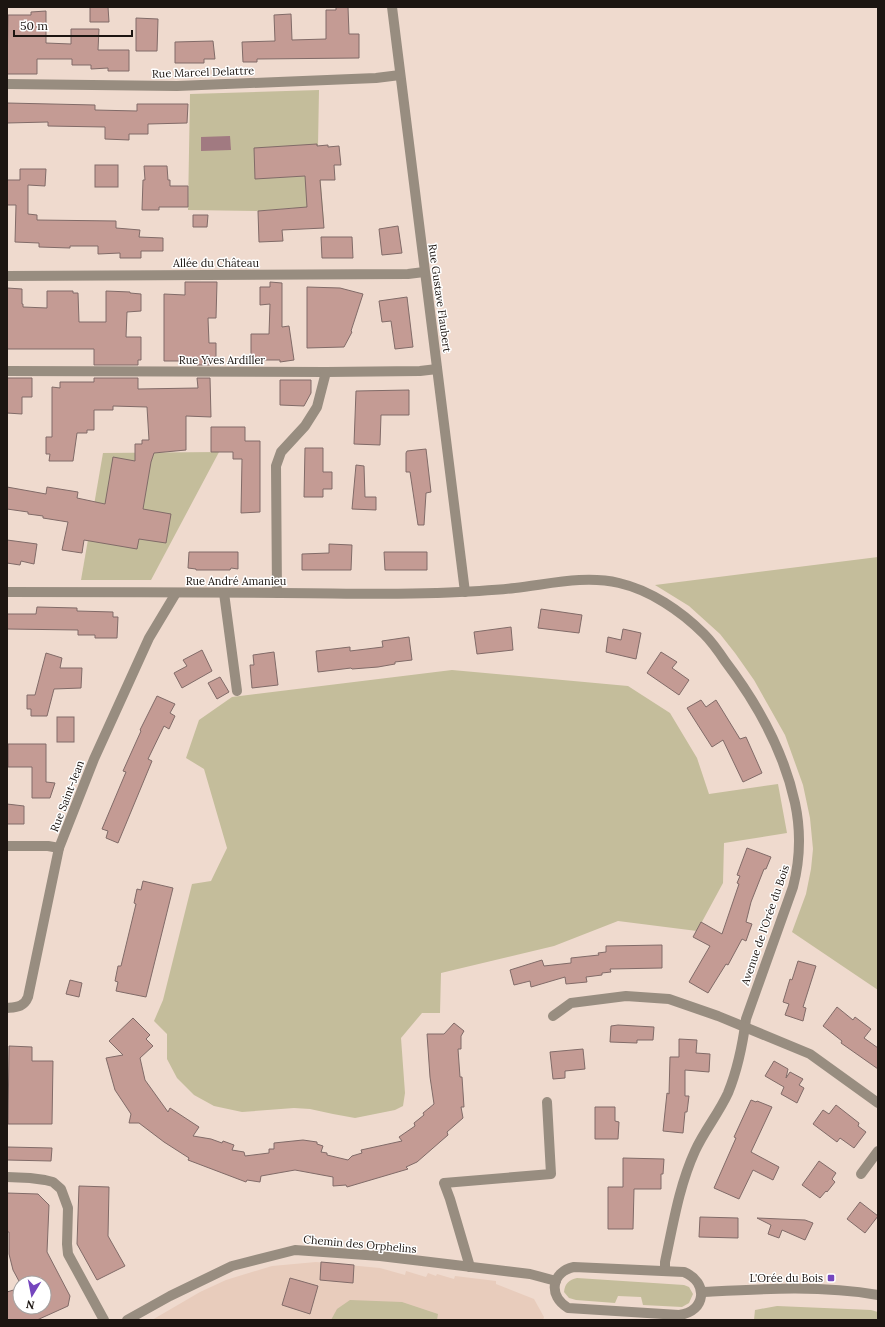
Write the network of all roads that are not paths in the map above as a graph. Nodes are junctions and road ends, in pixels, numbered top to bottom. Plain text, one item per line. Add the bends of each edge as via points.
1 (392, 7) edge
2 (400, 75) junction
3 (7, 84) edge
4 (424, 272) junction
5 (7, 276) edge
6 (437, 369) junction
7 (7, 371) edge
8 (326, 372) junction
9 (7, 592) edge
10 (465, 592) junction
11 (176, 593) junction
12 (224, 593) junction
13 (277, 593) junction
14 (238, 691) dead end
15 (7, 846) edge
16 (58, 852) junction
17 (7, 1008) edge
18 (553, 1016) dead end
19 (745, 1027) junction
20 (547, 1102) dead end
21 (878, 1104) edge
22 (878, 1151) edge
23 (861, 1174) dead end
24 (7, 1177) edge
25 (470, 1267) junction
26 (664, 1271) junction
27 (556, 1281) junction
28 (701, 1292) junction
29 (878, 1294) edge
30 (696, 1308) junction
31 (104, 1320) edge
32 (127, 1320) edge
33 (696, 1320) edge

1 - 2 street, Rue Gustave Flaubert
2 - 3 street, Rue Marcel Delattre via 177,86
2 - 4 street, Rue Gustave Flaubert
4 - 5 street, Allée du Château
4 - 6 street, Rue Gustave Flaubert
6 - 8 street, Rue Yves Ardiller
6 - 10 street, Rue Gustave Flaubert
7 - 8 street, Rue Yves Ardiller
8 - 13 street via 316,407 304,426 281,452 276,466
9 - 11 street, Rue André Amanieu
10 - 13 street, Rue André Amanieu
10 - 19 street, Avenue de l'Orée du Bois via 600,579 622,584 655,597 680,612 705,635 739,679 762,717 790,783 796,805 799,846 798,868 793,887
11 - 12 street, Rue André Amanieu
11 - 16 street, Rue Saint-Jean via 149,638 94,759
12 - 13 street, Rue André Amanieu
12 - 14 street
15 - 16 street via 48,846
16 - 17 street, Rue Saint-Jean via 28,997 22,1005
18 - 19 street via 571,1003 626,996 669,999
19 - 21 street via 810,1054
19 - 26 street, Avenue de l'Orée du Bois via 728,1092 695,1150 686,1173
20 - 25 street via 551,1174 444,1183
22 - 23 street
24 - 31 street via 45,1180 53,1182 60,1189 68,1208 68,1254
25 - 27 street, Chemin des Orphelins via 530,1274
25 - 32 street, Chemin des Orphelins via 380,1256 295,1250 232,1266
26 - 27 street via 574,1267 562,1272
26 - 28 street via 684,1272 690,1275 699,1284
27 - 30 street via 557,1299 568,1308 679,1315
28 - 29 street via 823,1289
28 - 30 street
30 - 33 street

